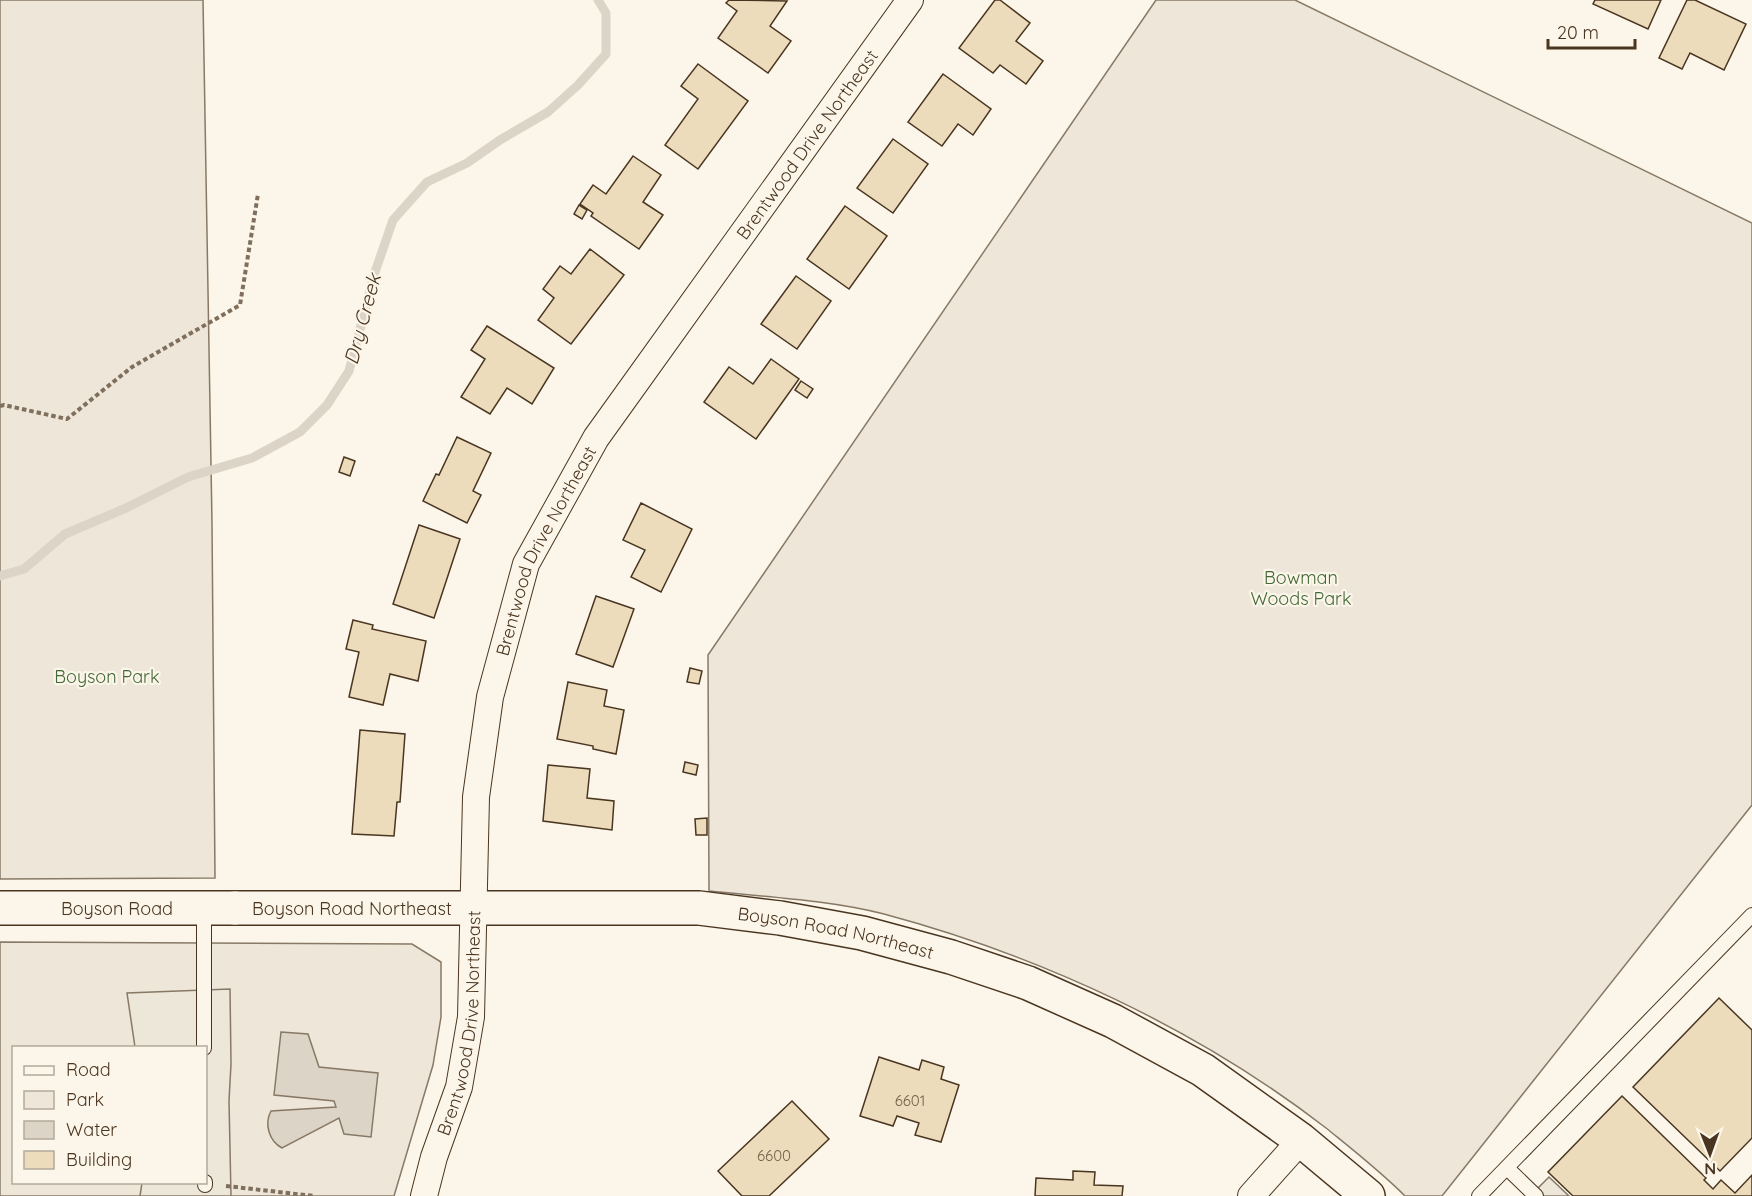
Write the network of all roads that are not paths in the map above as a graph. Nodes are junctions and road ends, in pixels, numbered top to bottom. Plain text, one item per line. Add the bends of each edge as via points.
1 (910, 0) edge
2 (0, 908) edge
3 (219, 908) junction
4 (474, 909) junction
5 (1752, 915) edge
6 (204, 1046) edge
7 (1301, 1140) junction
8 (1507, 1168) junction
9 (424, 1196) edge
10 (1251, 1196) edge
11 (1368, 1196) edge
12 (1479, 1196) edge
13 (1536, 1196) edge

1 - 4 street, Brentwood Drive Northeast via 596,438 526,564 490,697 476,797
2 - 3 main road, Boyson Road
3 - 4 main road, Boyson Road Northeast
3 - 6 lane
4 - 7 main road, Boyson Road Northeast via 699,908 862,933 951,957 1028,983 1113,1021 1203,1070
4 - 9 street, Brentwood Drive Northeast via 471,1017 459,1087
5 - 8 lane
7 - 10 street
7 - 11 main road, Boyson Road Northeast
8 - 12 lane
8 - 13 lane

